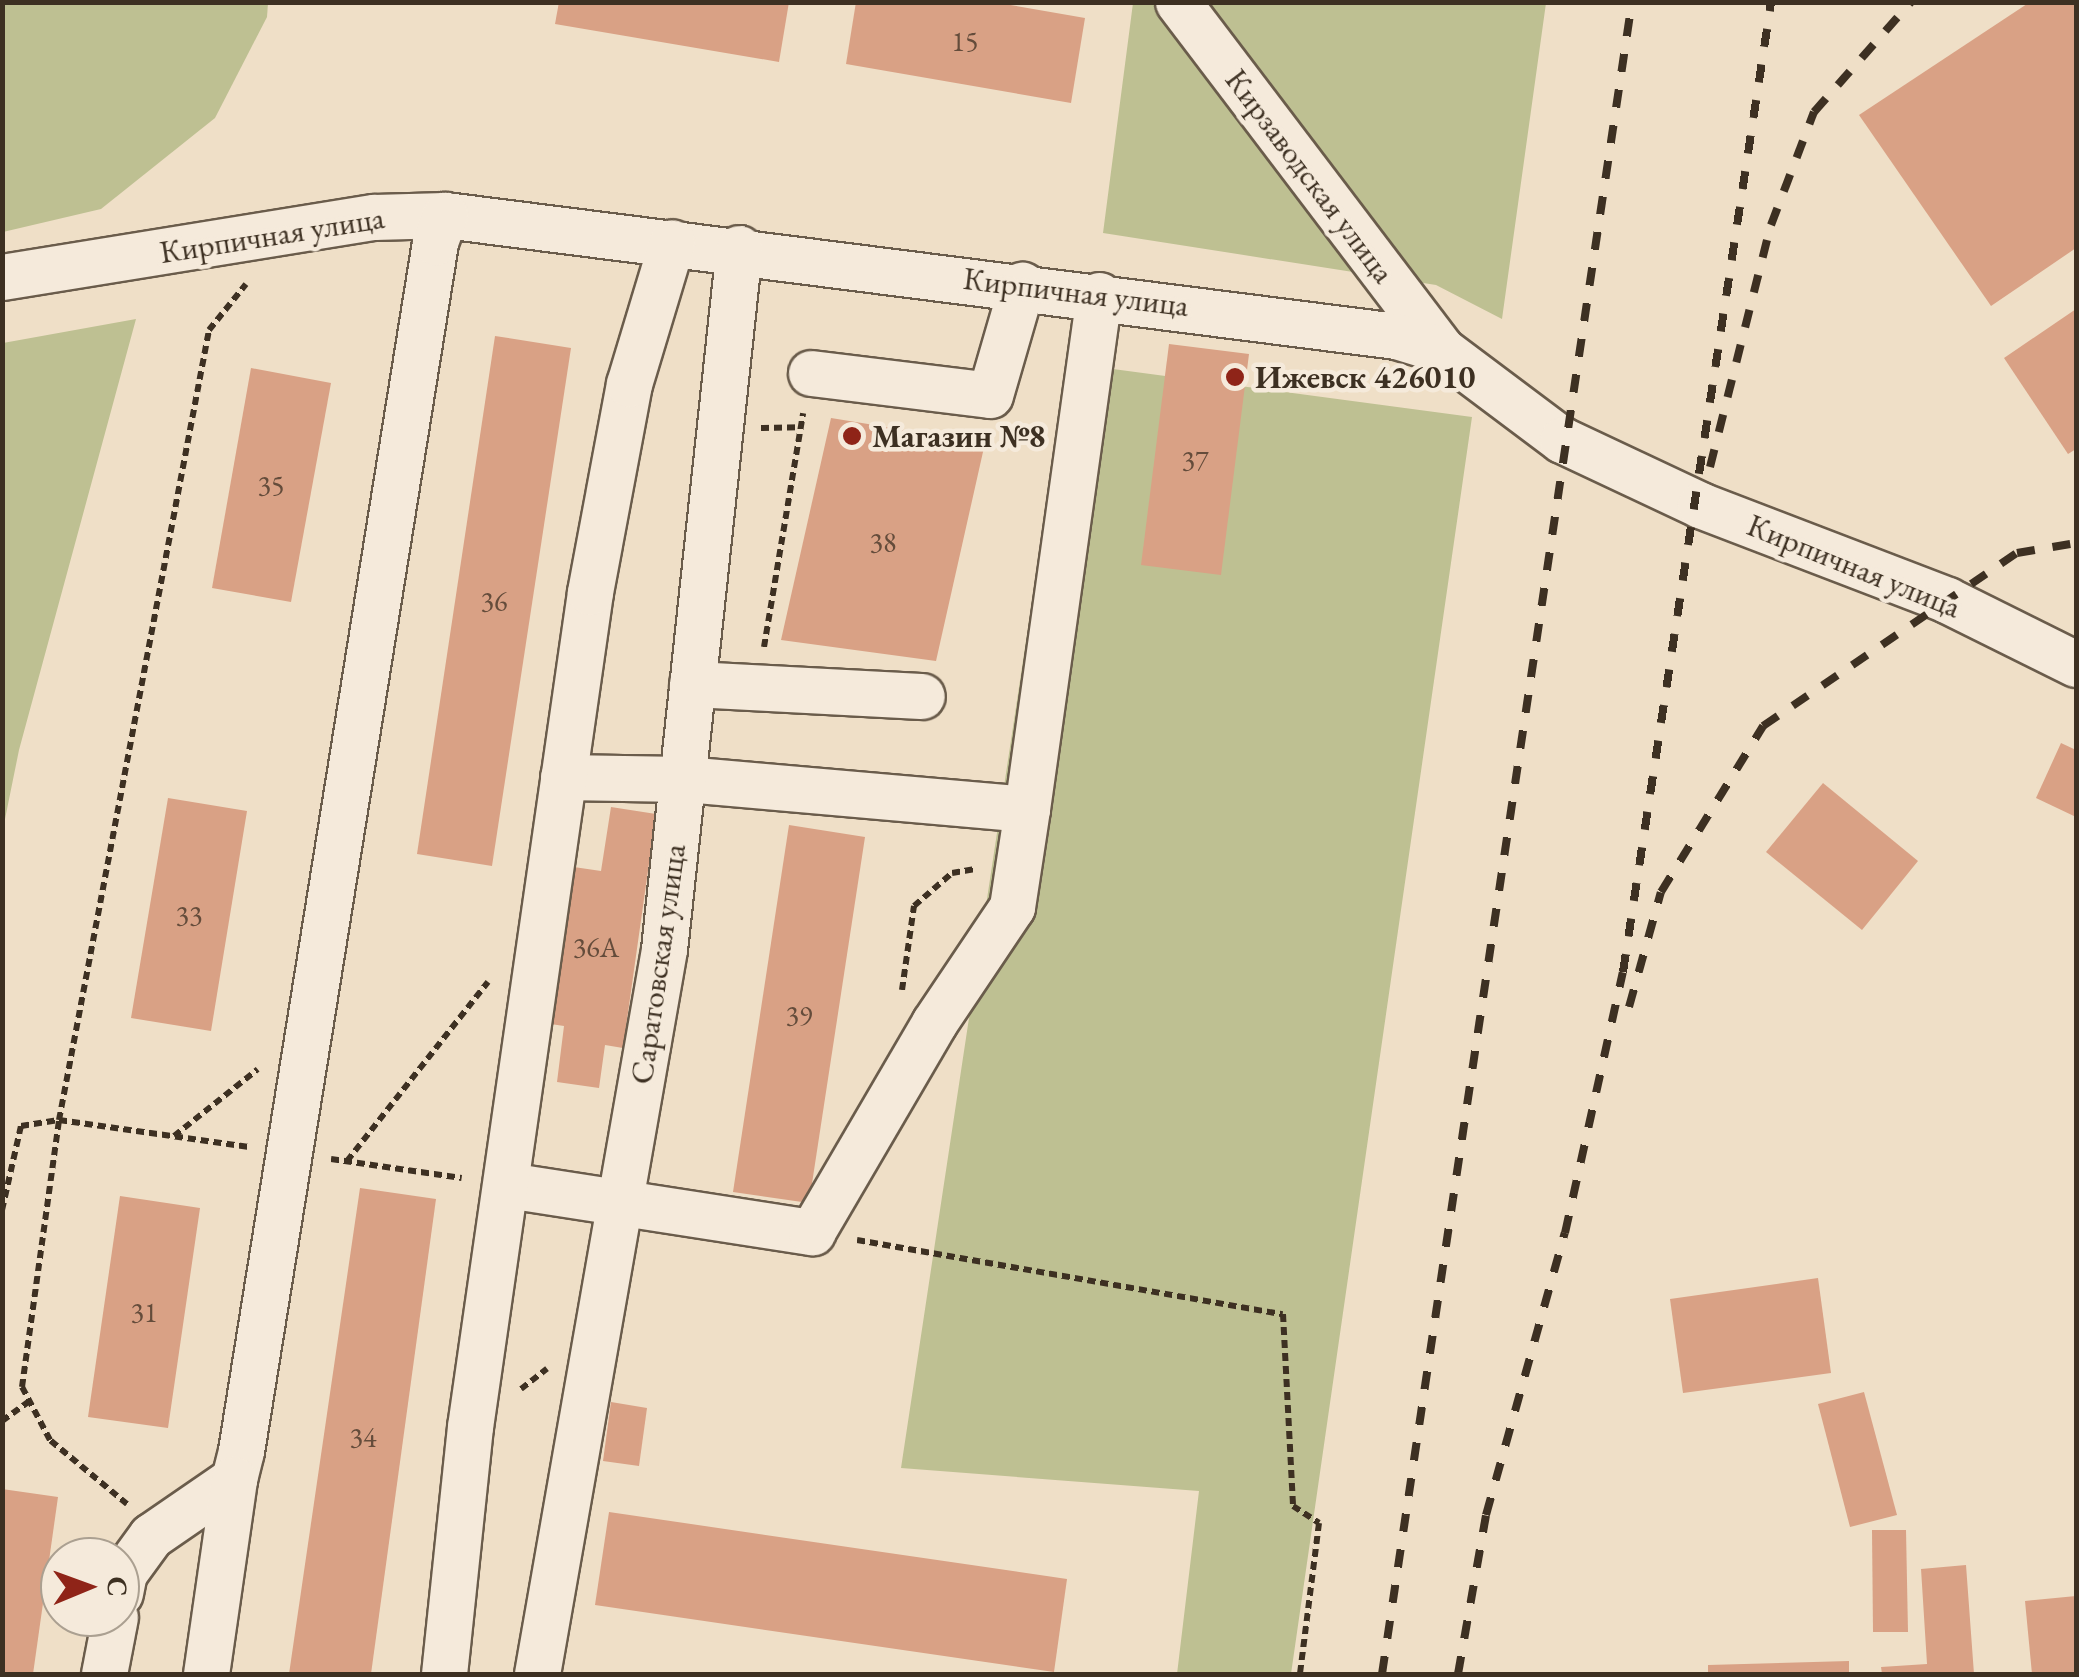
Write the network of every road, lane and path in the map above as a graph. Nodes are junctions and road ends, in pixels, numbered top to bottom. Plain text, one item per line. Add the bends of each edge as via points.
1 (1178, 2) edge
2 (445, 215) junction
3 (672, 242) junction
4 (739, 248) junction
5 (2, 277) edge
6 (232, 279) dead end
7 (1022, 285) junction
8 (1098, 295) junction
9 (1442, 350) junction
10 (811, 374) joint
11 (2076, 664) edge
12 (692, 684) junction
13 (757, 688) junction
14 (922, 696) dead end
15 (563, 777) junction
16 (683, 779) junction
17 (1027, 809) junction
18 (494, 975) dead end
19 (306, 1031) junction
20 (59, 1120) junction
21 (173, 1136) junction
22 (286, 1152) junction
23 (347, 1162) junction
24 (507, 1185) junction
25 (622, 1203) junction
26 (2, 1210) edge
27 (812, 1232) junction
28 (600, 1329) junction
29 (30, 1401) junction
30 (2, 1421) edge
31 (470, 1428) junction
32 (234, 1479) junction
33 (158, 1530) junction
34 (140, 1553) edge
35 (111, 1637) edge
36 (104, 1674) edge
37 (206, 1674) edge
38 (444, 1674) edge
39 (538, 1674) edge
40 (1300, 1674) edge

1 - 9 street, Кирзаводская улица
2 - 3 street, Кирпичная улица
2 - 5 street, Кирпичная улица via 374,217
2 - 19 street via 434,242
3 - 4 street, Кирпичная улица
3 - 15 street via 629,384
4 - 7 street, Кирпичная улица
4 - 12 street, Саратовская улица
6 - 20 path via 252,277 208,330
7 - 8 street, Кирпичная улица
7 - 10 street via 990,395
8 - 9 street, Кирпичная улица via 1308,322
8 - 17 street
9 - 11 street, Кирпичная улица via 1562,440 1700,505 1947,600
10 - 13 path
12 - 13 street
12 - 16 street, Саратовская улица
13 - 14 street
15 - 16 street
15 - 24 street
16 - 17 street
16 - 25 street, Саратовская улица via 664,949
17 - 27 street via 1012,907 934,1022
18 - 23 path
19 - 21 path
19 - 22 street
20 - 21 path
20 - 26 path via 22,1126
20 - 29 path via 22,1387
21 - 22 path
22 - 23 path
22 - 32 street
23 - 24 path
24 - 25 street
24 - 31 street
25 - 27 street
25 - 28 street, Саратовская улица
27 - 40 path via 1283,1314 1293,1506 1319,1523
28 - 31 path
28 - 39 street, Саратовская улица
29 - 30 path
29 - 33 path via 50,1440
31 - 38 street
32 - 33 street
32 - 37 street
33 - 34 street
35 - 36 street

